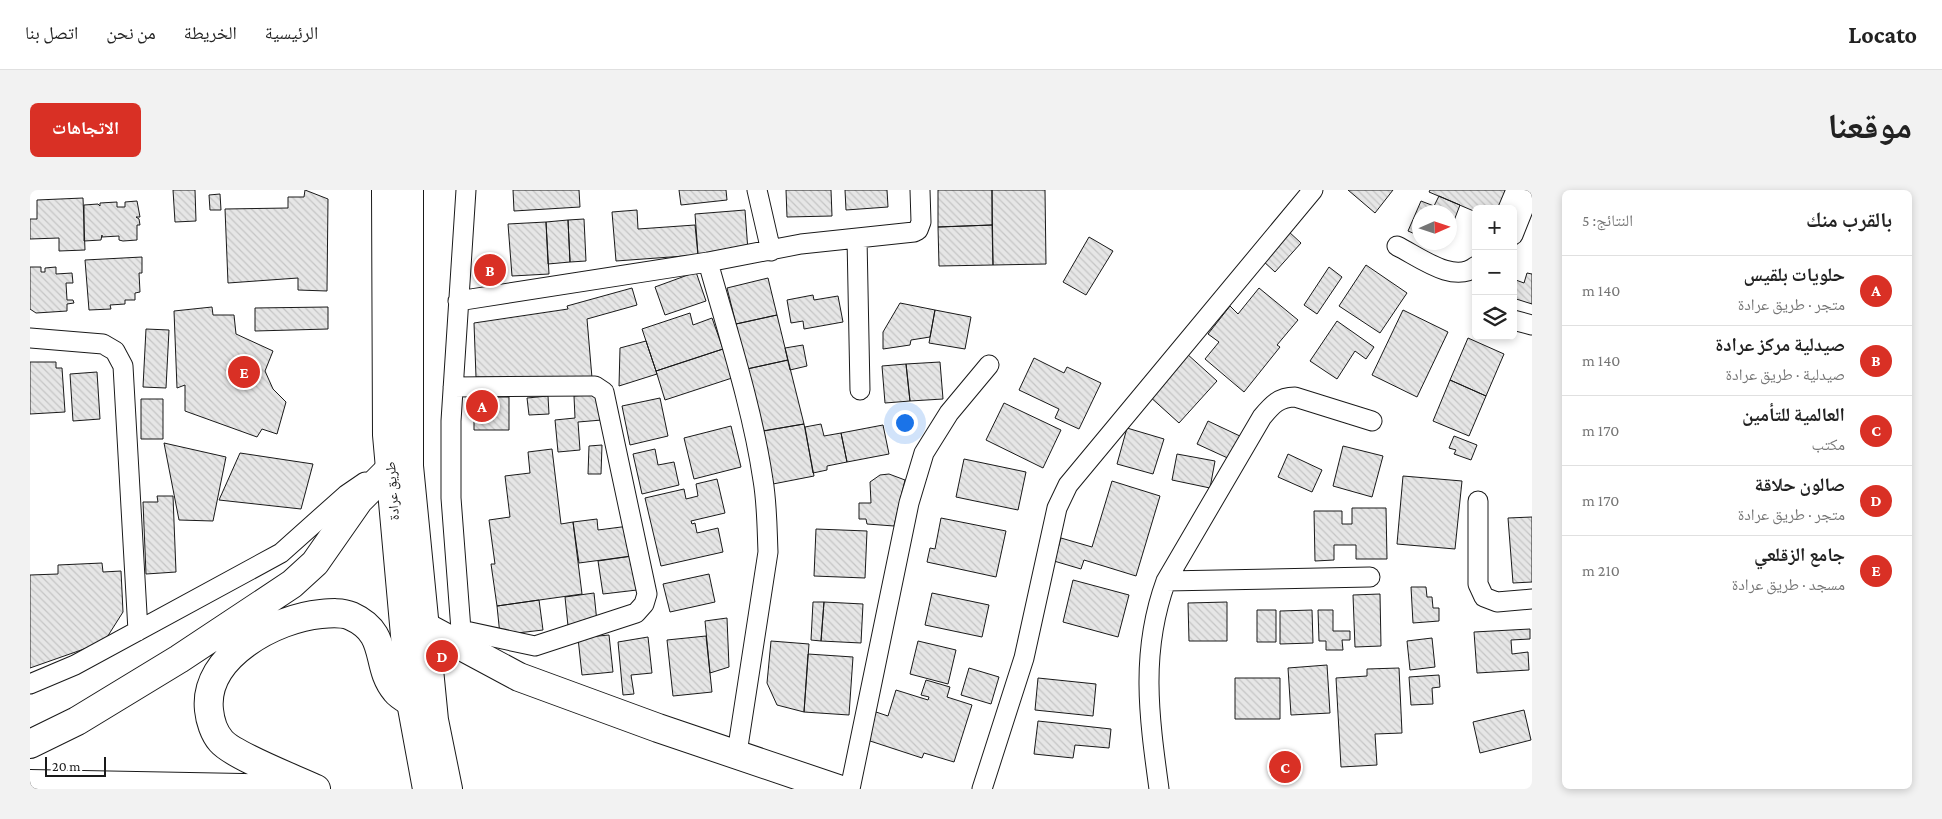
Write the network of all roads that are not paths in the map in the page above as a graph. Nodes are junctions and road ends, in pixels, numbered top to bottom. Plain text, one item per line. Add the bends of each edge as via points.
1 (386, 190) edge
2 (409, 190) edge
3 (466, 190) edge
4 (757, 190) edge
5 (920, 190) edge
6 (1312, 190) edge
7 (1516, 190) edge
8 (1531, 190) edge
9 (1510, 205) edge
10 (1517, 226) edge
11 (857, 238) junction
12 (1397, 246) dead end
13 (771, 251) junction
14 (708, 262) junction
15 (1472, 269) edge
16 (458, 301) junction
17 (1517, 321) edge
18 (1532, 325) edge
19 (30, 338) edge
20 (989, 366) dead end
21 (453, 388) junction
22 (860, 390) dead end
23 (1372, 421) dead end
24 (400, 467) junction
25 (1478, 502) dead end
26 (1370, 577) dead end
27 (1166, 581) junction
28 (1532, 599) edge
29 (424, 626) junction
30 (138, 631) junction
31 (463, 640) junction
32 (30, 684) edge
33 (411, 702) junction
34 (30, 744) edge
35 (736, 753) junction
36 (30, 784) edge
37 (293, 789) edge
38 (316, 789) edge
39 (427, 789) edge
40 (448, 789) edge
41 (838, 789) edge
42 (850, 789) edge
43 (982, 789) edge
44 (1158, 789) edge

1 - 24 main road, طريق عرادة via 387,435
2 - 24 main road, طريق عرادة
3 - 16 street
4 - 13 street
5 - 11 street via 918,230
6 - 43 street via 1068,485 1057,508 1014,694
7 - 9 street
8 - 10 street
11 - 13 street
11 - 22 street
12 - 15 street via 1451,273
13 - 14 street
14 - 16 street
14 - 35 street via 751,420 763,480 767,528 768,552
16 - 21 street
17 - 18 street
19 - 30 street via 103,344 115,351 123,366
20 - 42 street via 949,413 924,453 910,503
21 - 31 street via 450,498
21 - 31 street via 595,386 604,392 647,594 636,613 535,646
23 - 27 street via 1295,397 1275,402 1262,417
24 - 29 main road, طريق عرادة
24 - 30 street via 346,495 281,553
24 - 33 main road, طريق عرادة
24 - 34 main road via 359,500 315,563 292,584 77,721
25 - 28 street via 1478,584 1484,597 1497,602
26 - 27 street
27 - 44 street via 1156,608 1149,646 1147,691
29 - 31 main road
29 - 40 main road, طريق عرادة via 434,720
30 - 32 street via 76,665
31 - 35 main road via 519,677
33 - 38 main road via 395,691 374,632 349,614 306,616 280,624 234,651 217,673 207,696 210,720 222,741 245,756
33 - 39 main road, طريق عرادة
35 - 41 main road
36 - 37 main road

